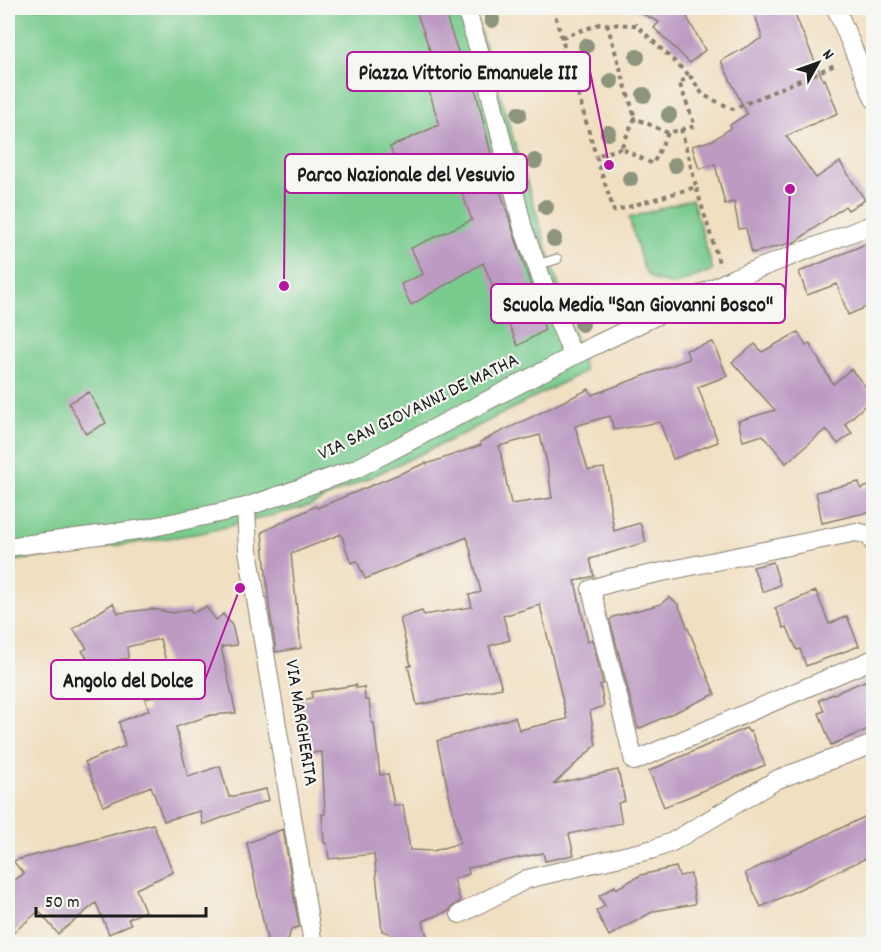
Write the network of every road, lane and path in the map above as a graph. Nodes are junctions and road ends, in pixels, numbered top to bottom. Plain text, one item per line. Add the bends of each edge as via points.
1 (466, 8) edge
2 (553, 8) edge
3 (836, 8) edge
4 (607, 24) junction
5 (562, 37) junction
6 (835, 65) dead end
7 (692, 77) junction
8 (873, 99) edge
9 (635, 118) junction
10 (681, 129) junction
11 (668, 133) junction
12 (621, 148) junction
13 (596, 156) junction
14 (696, 187) junction
15 (873, 224) edge
16 (717, 258) dead end
17 (557, 259) dead end
18 (537, 265) junction
19 (624, 307) dead end
20 (632, 328) junction
21 (573, 356) junction
22 (246, 507) junction
23 (873, 544) edge
24 (8, 547) edge
25 (873, 659) edge
26 (873, 744) edge
27 (460, 914) dead end
28 (313, 945) edge

1 - 18 street via 523,228
2 - 5 path
3 - 8 street
4 - 5 path
4 - 7 path via 636,25
4 - 9 path
5 - 13 path
6 - 7 path via 733,109 703,95
7 - 10 path via 680,82 695,126
9 - 11 path
9 - 12 path
10 - 11 path
10 - 14 path
11 - 12 path via 653,164
12 - 13 path
13 - 14 path via 614,211
14 - 16 path
15 - 20 street, VIA SAN GIOVANNI DE MATHA via 734,278
17 - 18 lane
18 - 21 street
19 - 20 lane
20 - 21 street, VIA SAN GIOVANNI DE MATHA
21 - 22 street, VIA SAN GIOVANNI DE MATHA via 356,469
22 - 24 street, VIA SAN GIOVANNI DE MATHA via 144,529
22 - 28 street, VIA MARGHERITA via 248,550
23 - 25 street via 869,535 856,532 591,589 634,761
26 - 27 street via 778,779 672,842 526,879

